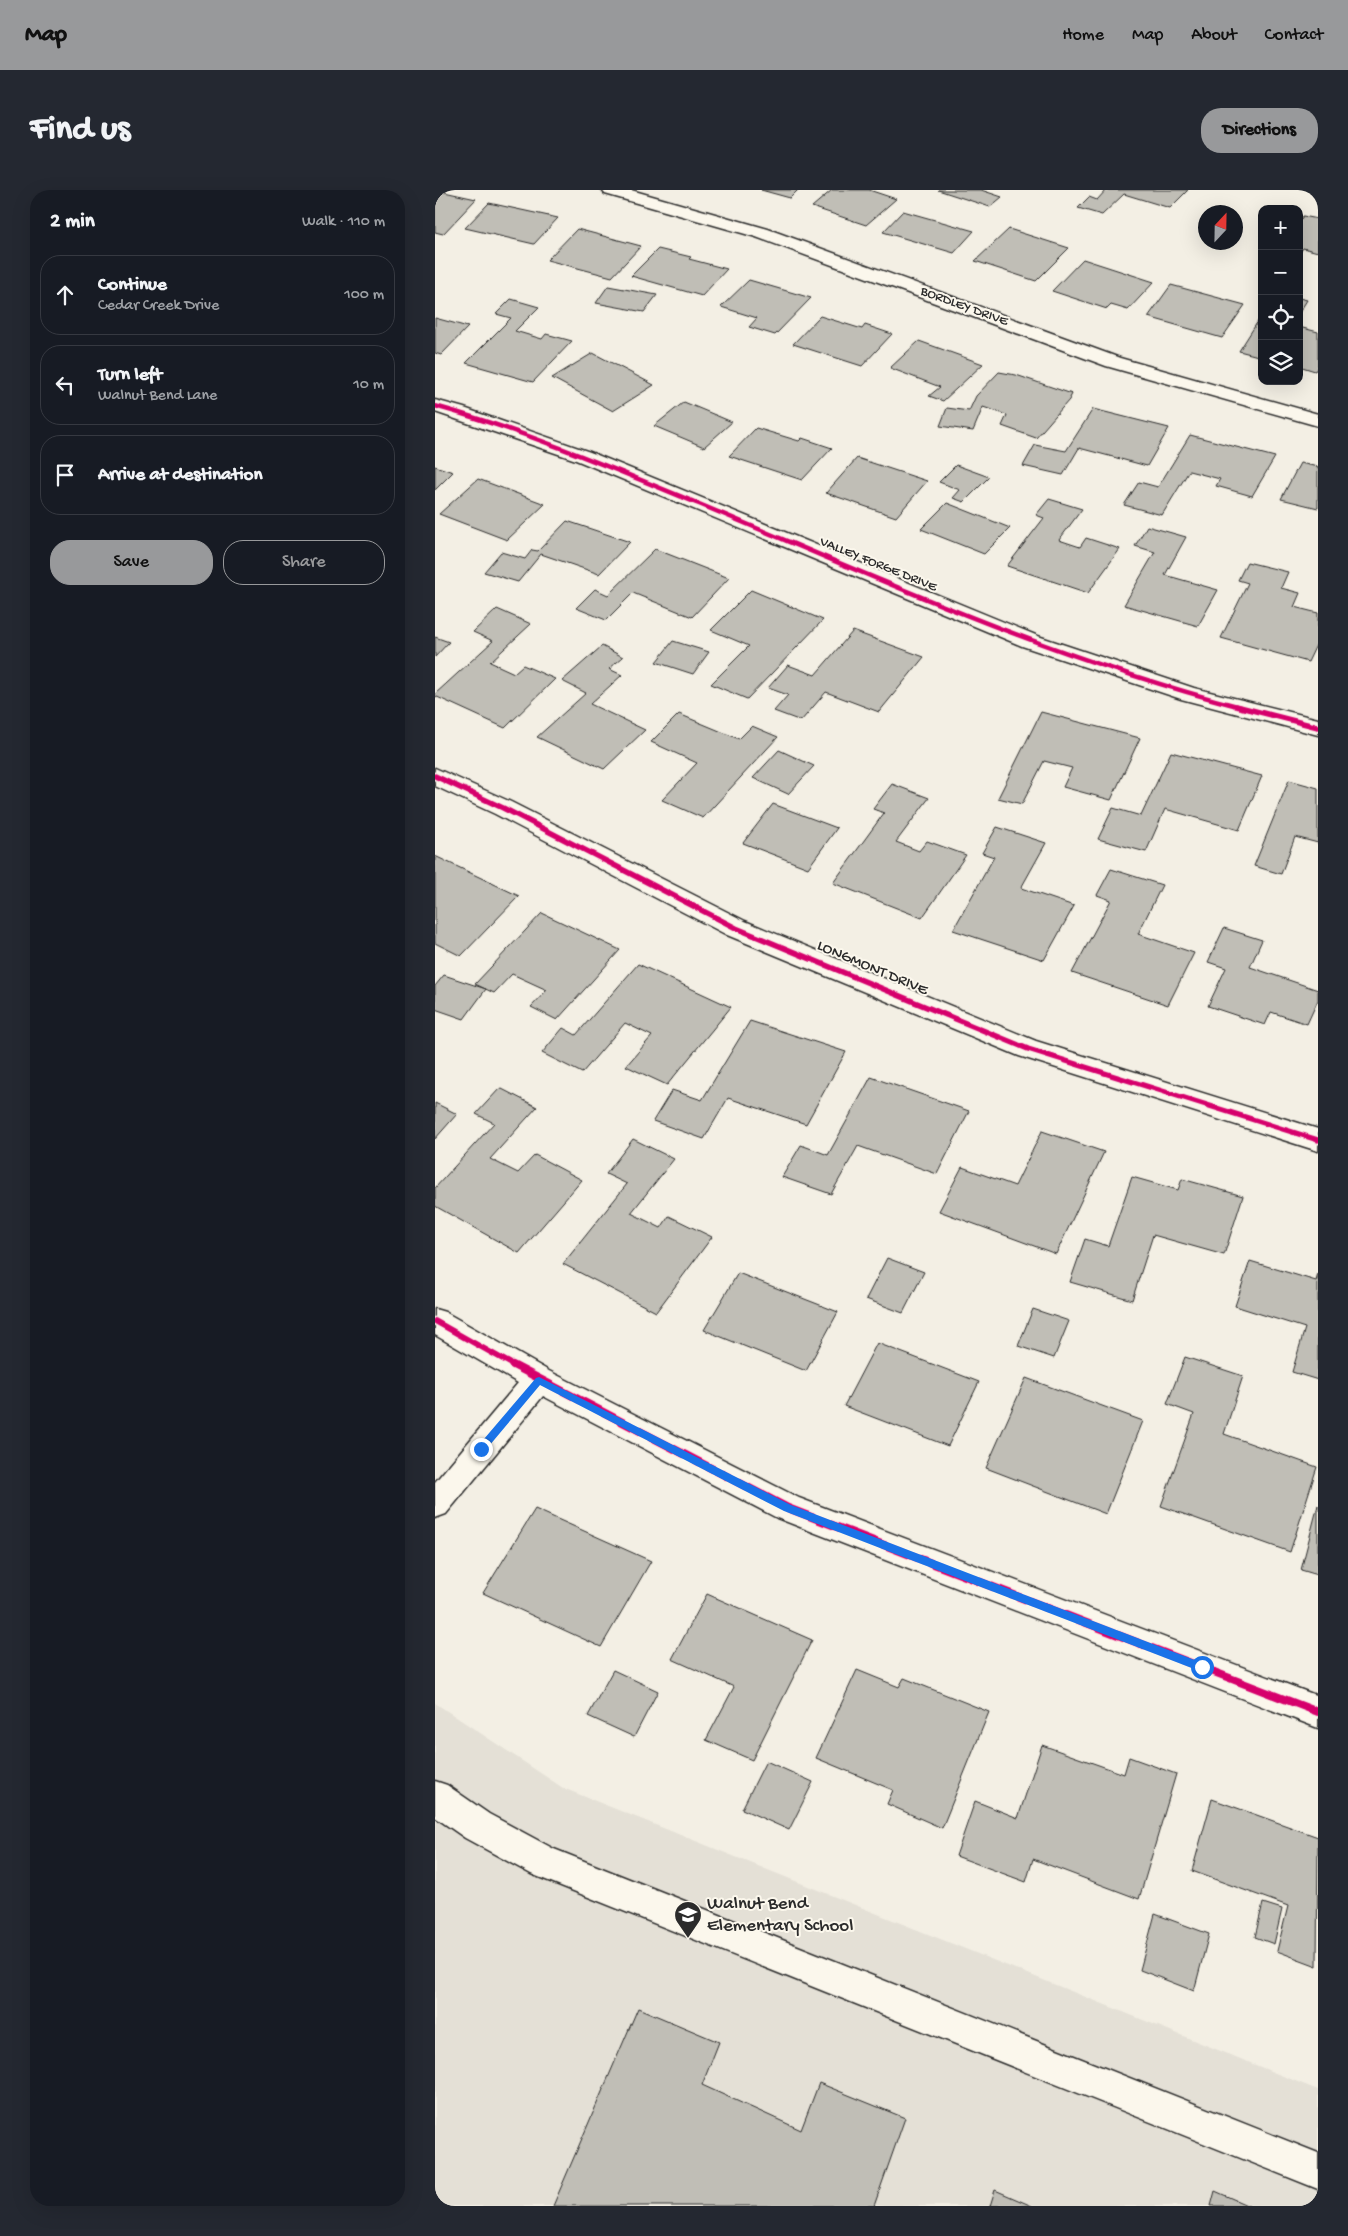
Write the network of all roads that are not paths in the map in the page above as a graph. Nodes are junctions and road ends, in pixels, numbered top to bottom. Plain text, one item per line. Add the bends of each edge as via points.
1 (611, 190) edge
2 (435, 406) edge
3 (1318, 420) edge
4 (1318, 727) edge
5 (435, 776) edge
6 (1318, 1140) edge
7 (435, 1320) edge
8 (539, 1380) junction
9 (435, 1504) edge
10 (1305, 1707) edge
11 (435, 1797) edge
12 (1318, 2172) edge

1 - 3 street, BORDLEY DRIVE via 762,233 1113,362
2 - 4 street, VALLEY FORGE DRIVE via 583,456 1029,641 1189,694
5 - 6 street, LONGMONT DRIVE via 736,928 991,1034 1028,1049
7 - 8 street
8 - 9 street
8 - 10 street via 788,1508
11 - 12 street via 477,1826 543,1862

